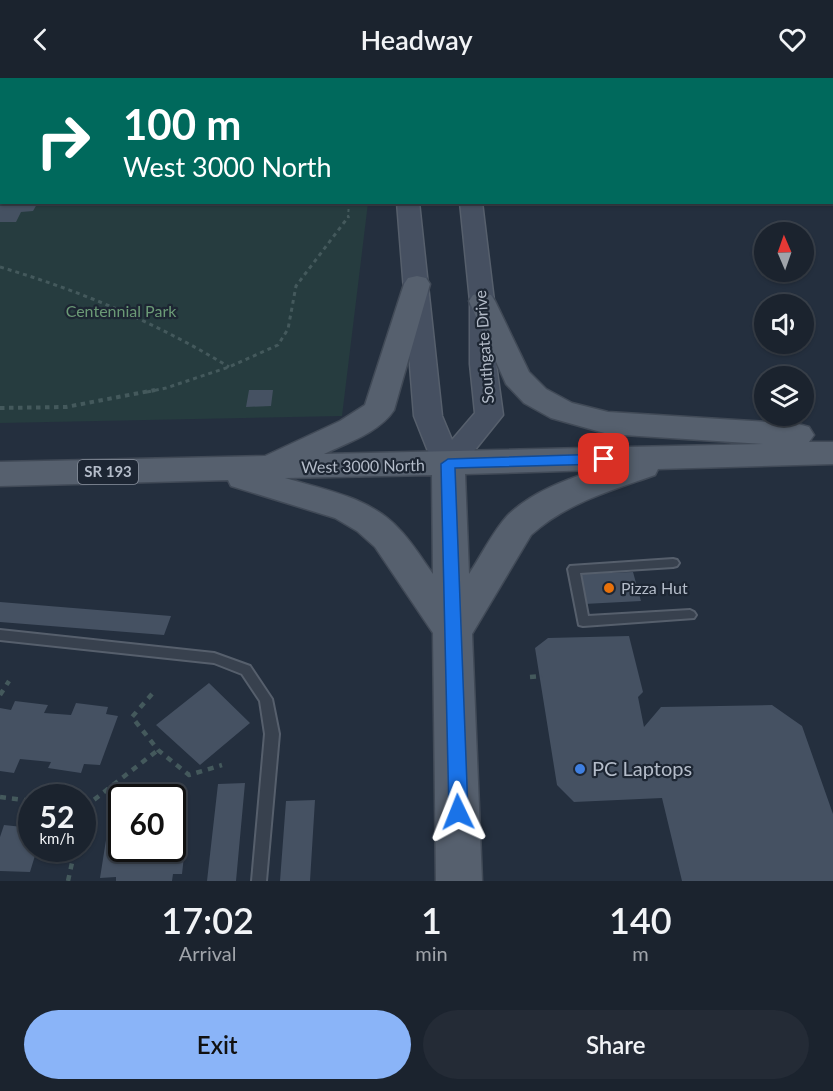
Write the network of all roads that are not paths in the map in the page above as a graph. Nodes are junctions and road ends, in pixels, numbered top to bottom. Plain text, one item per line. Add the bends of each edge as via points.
1 (408, 204) edge
2 (471, 204) edge
3 (417, 284) junction
4 (482, 301) junction
5 (833, 438) edge
6 (833, 453) edge
7 (670, 457) junction
8 (448, 464) junction
9 (267, 468) junction
10 (215, 470) junction
11 (0, 474) edge
12 (673, 563) dead end
13 (690, 615) dead end
14 (453, 630) junction
15 (0, 635) edge
16 (259, 881) edge
17 (459, 881) edge

1 - 3 main road
2 - 4 main road, Southgate Drive
3 - 8 main road via 428,416
3 - 9 main road via 379,410 351,429
4 - 5 main road via 516,377 540,399 568,413 613,423
4 - 8 main road, Southgate Drive via 489,415
6 - 7 main road, West 3000 North / SR 193
7 - 8 main road, West 3000 North / SR 193
7 - 14 main road via 563,496 532,513 519,526
8 - 9 main road, West 3000 North / SR 193
8 - 14 main road
9 - 10 main road, West 3000 North / SR 193
10 - 11 main road, West 3000 North / SR 193
10 - 14 main road via 347,509 369,522 387,538
12 - 13 lane via 574,569 583,621
14 - 17 main road
15 - 16 lane via 214,658 246,670 266,699 272,734

